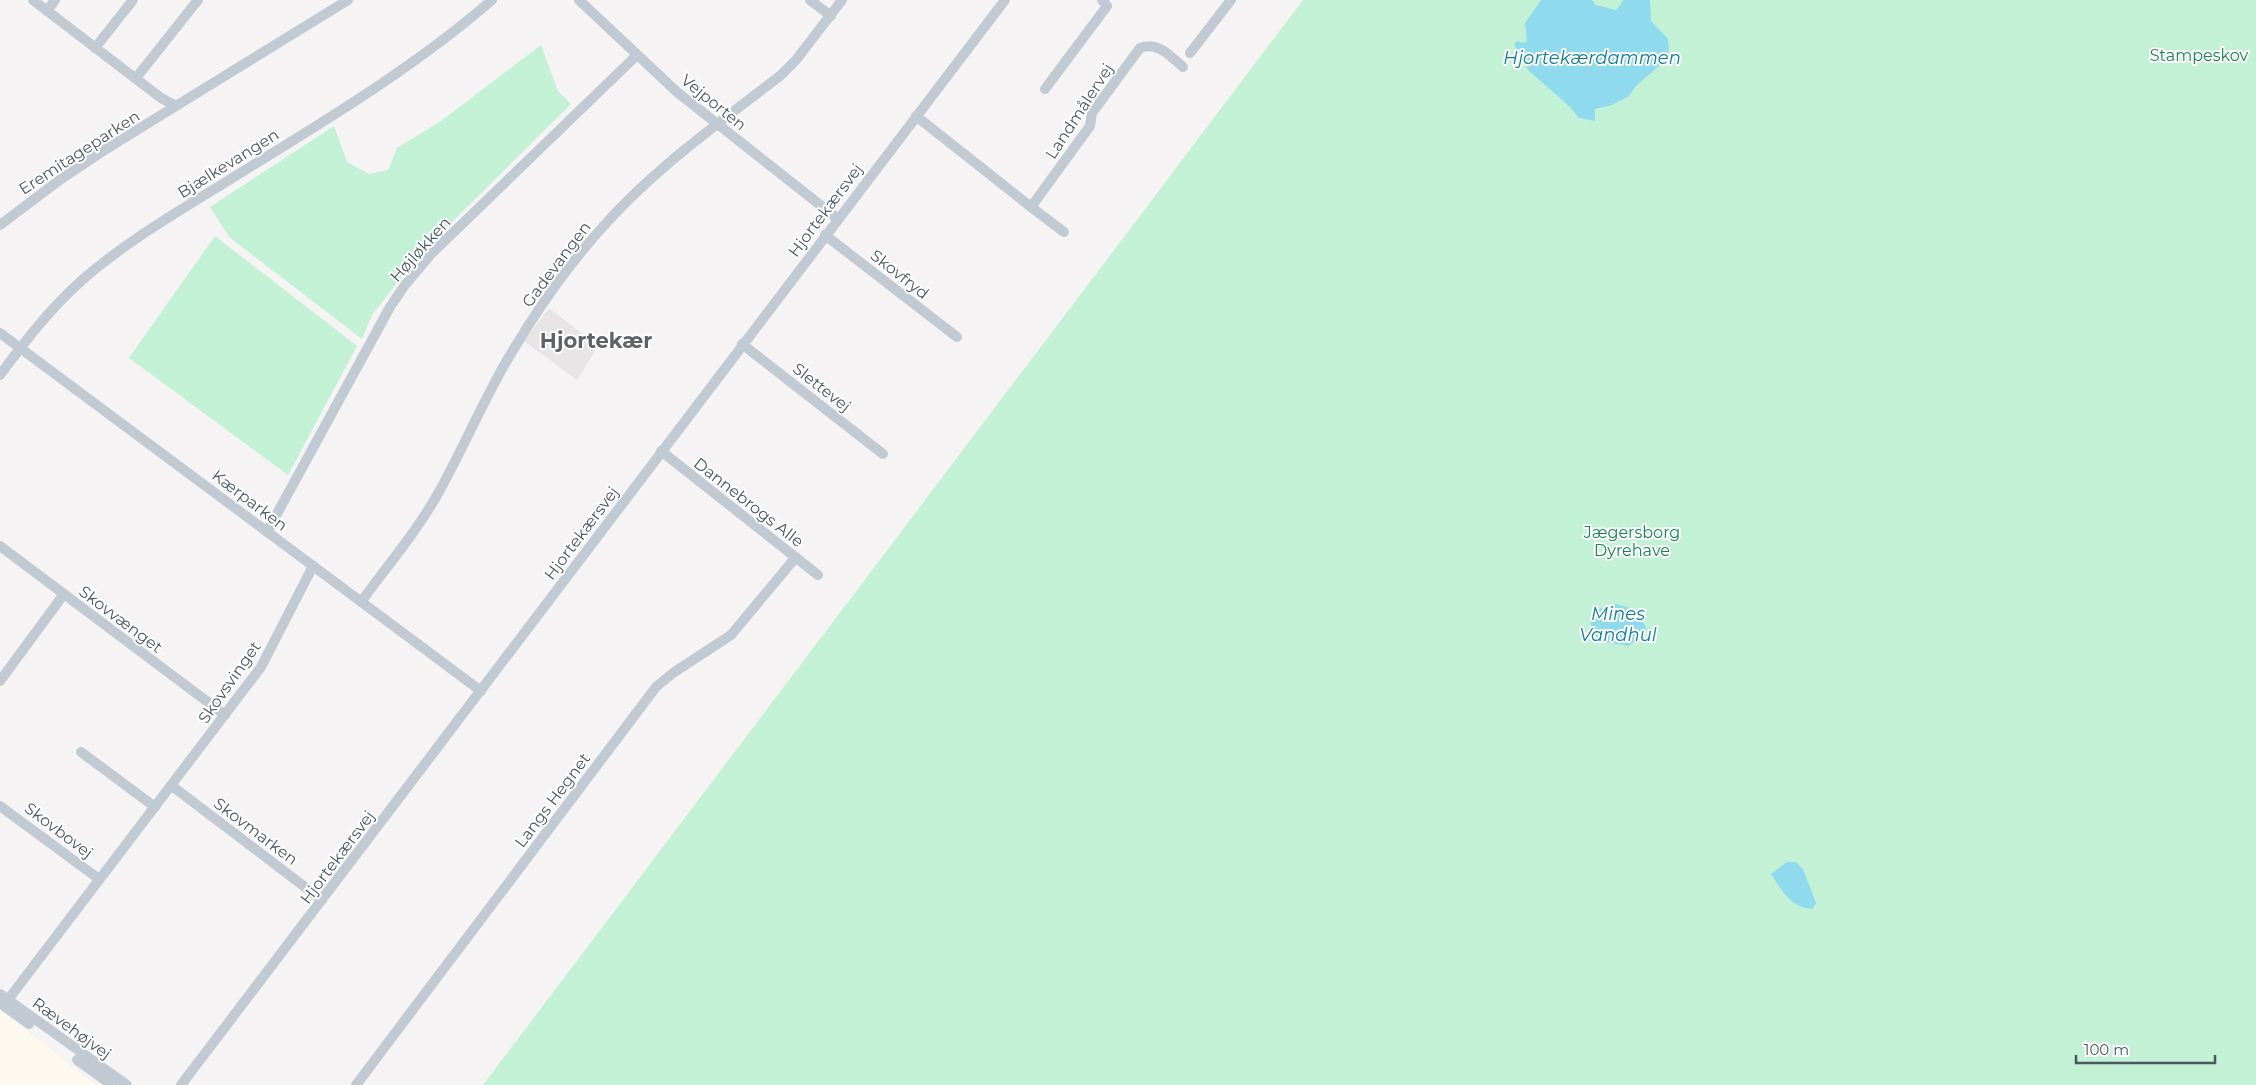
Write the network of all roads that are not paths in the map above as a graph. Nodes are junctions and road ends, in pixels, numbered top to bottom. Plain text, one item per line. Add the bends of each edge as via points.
1 (33, 0) edge
2 (55, 0) edge
3 (133, 0) edge
4 (198, 0) edge
5 (348, 0) edge
6 (492, 0) edge
7 (579, 0) edge
8 (810, 0) edge
9 (842, 0) edge
10 (1005, 0) edge
11 (1231, 0) edge
12 (1104, 1) edge
13 (47, 11) junction
14 (831, 16) junction
15 (95, 48) junction
16 (1190, 54) dead end
17 (636, 56) junction
18 (1183, 67) dead end
19 (136, 78) junction
20 (1045, 89) dead end
21 (176, 106) junction
22 (916, 116) junction
23 (717, 125) junction
24 (1031, 207) junction
25 (838, 219) junction
26 (0, 225) edge
27 (1064, 232) dead end
28 (826, 235) junction
29 (0, 333) edge
30 (957, 337) dead end
31 (742, 344) junction
32 (20, 348) junction
33 (0, 375) edge
34 (661, 451) junction
35 (884, 454) dead end
36 (267, 532) junction
37 (0, 546) edge
38 (796, 558) junction
39 (313, 566) junction
40 (818, 575) dead end
41 (64, 594) junction
42 (362, 602) junction
43 (0, 681) edge
44 (481, 690) junction
45 (225, 715) junction
46 (81, 752) dead end
47 (172, 786) junction
48 (0, 806) edge
49 (155, 807) junction
50 (99, 880) junction
51 (322, 900) junction
52 (3, 1000) edge
53 (112, 1085) edge
54 (126, 1085) edge
55 (181, 1085) edge
56 (356, 1085) edge

1 - 13 street, Eremitageparken
2 - 13 street
3 - 15 street
4 - 19 street
5 - 21 street, Eremitageparken
6 - 32 street, Bjælkevangen via 368,93 112,256 61,300
7 - 17 street, Vejporten
8 - 14 street
9 - 14 street, Gadevangen
10 - 22 street, Hjortekærsvej
11 - 16 street
12 - 20 street via 1107,6
13 - 15 street, Eremitageparken
14 - 23 street, Gadevangen via 781,75
15 - 19 street, Eremitageparken
17 - 23 street, Vejporten
17 - 36 street, Højløkken via 409,280 372,340
18 - 24 street, Landmålervej via 1158,47 1149,44 1140,48 1092,113 1090,126
19 - 21 street, Eremitageparken
21 - 26 street, Eremitageparken via 62,179
22 - 24 street
22 - 25 street, Hjortekærsvej
23 - 25 street, Vejporten
23 - 42 street, Gadevangen via 629,197 561,278 505,364 430,506
24 - 27 street
25 - 28 street, Hjortekærsvej
28 - 30 street, Skovfryd
28 - 31 street, Hjortekærsvej
29 - 32 street, Kærparken
31 - 34 street, Hjortekærsvej
31 - 35 street, Slettevej
32 - 33 street, Bjælkevangen
32 - 36 street, Kærparken
34 - 38 street, Dannebrogs Alle
34 - 44 street, Hjortekærsvej
36 - 39 street, Kærparken
37 - 41 street, Skovvænget
38 - 40 street, Dannebrogs Alle
38 - 56 street, Langs Hegnet via 731,635 672,672 656,688
39 - 42 street, Kærparken
39 - 45 street, Skovsvinget via 268,657
41 - 43 street
41 - 45 street, Skovvænget
42 - 44 street, Kærparken
44 - 51 street, Hjortekærsvej
45 - 47 street, Skovsvinget
46 - 49 street
47 - 49 street, Skovsvinget
47 - 51 street, Skovmarken
48 - 50 street, Skovbovej
49 - 50 street, Skovsvinget
50 - 52 street, Skovsvinget
51 - 55 street, Hjortekærsvej
52 - 53 street, Rævehøjvej
52 - 54 street, Rævehøjvej

